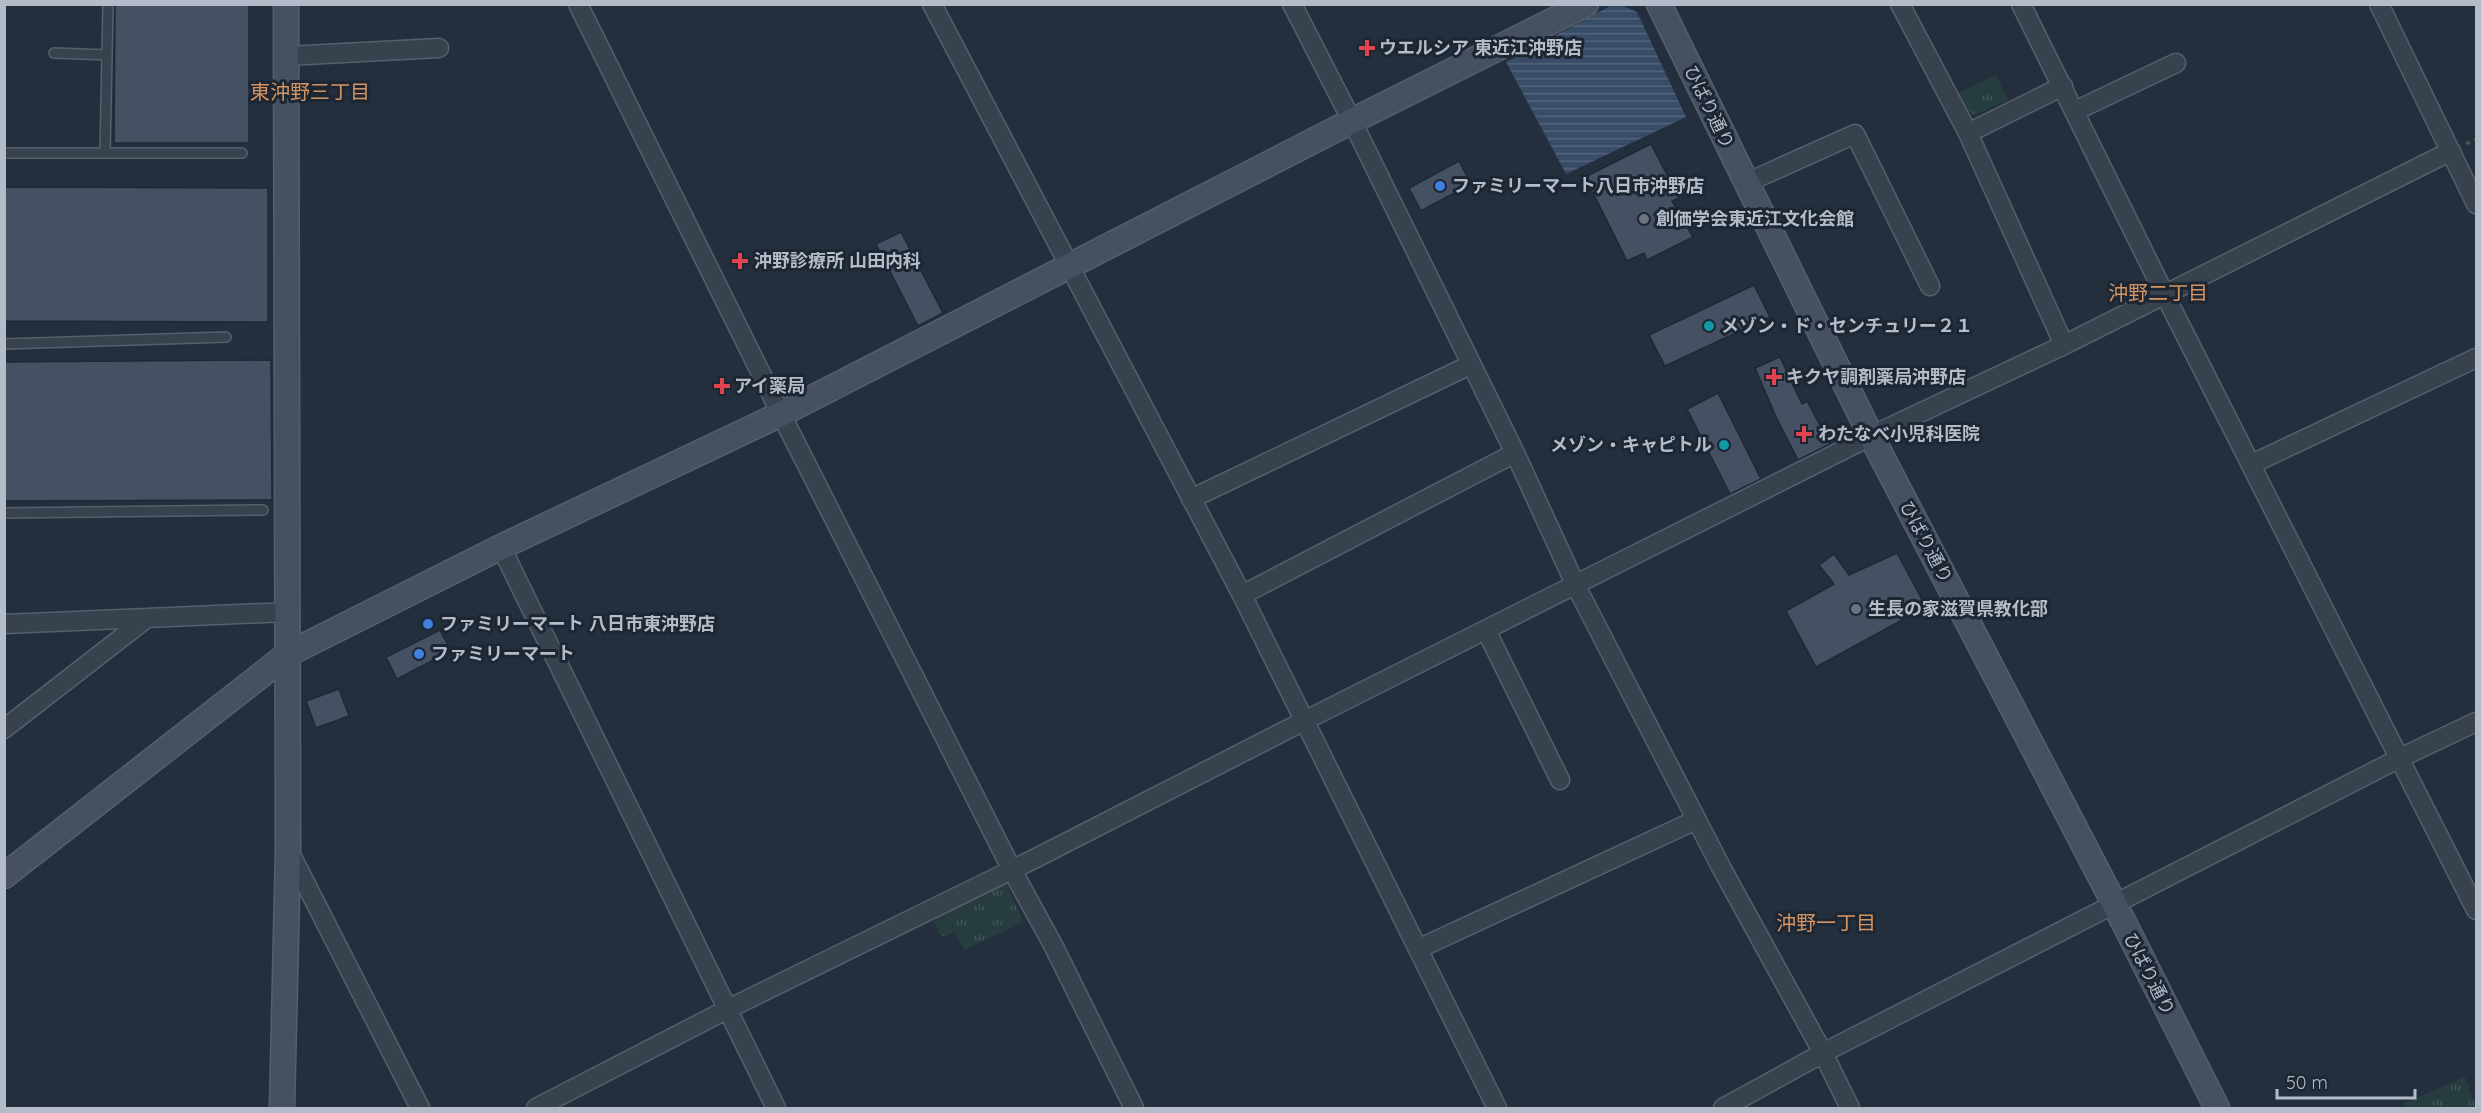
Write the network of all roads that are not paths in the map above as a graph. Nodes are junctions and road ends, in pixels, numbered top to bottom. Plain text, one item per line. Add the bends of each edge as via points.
1 (108, 4) edge
2 (286, 4) edge
3 (578, 4) edge
4 (932, 4) edge
5 (1292, 4) edge
6 (1586, 4) edge
7 (1659, 4) edge
8 (1900, 4) edge
9 (2021, 4) edge
10 (2379, 4) edge
11 (439, 48) dead end
12 (54, 53) dead end
13 (107, 55) junction
14 (286, 56) junction
15 (2176, 63) dead end
16 (2063, 86) junction
17 (2076, 111) junction
18 (1352, 121) junction
19 (1968, 133) junction
20 (2451, 152) junction
21 (4, 153) edge
22 (105, 153) junction
23 (242, 153) dead end
24 (1746, 183) junction
25 (2476, 204) edge
26 (1068, 268) junction
27 (1930, 286) dead end
28 (2164, 293) junction
29 (226, 337) dead end
30 (4, 344) edge
31 (2064, 345) junction
32 (2476, 358) edge
33 (1470, 365) junction
34 (781, 414) junction
35 (1871, 436) junction
36 (1515, 453) junction
37 (2252, 464) junction
38 (1191, 499) junction
39 (263, 510) dead end
40 (4, 513) edge
41 (501, 547) junction
42 (1576, 586) junction
43 (1242, 595) junction
44 (288, 612) junction
45 (147, 618) junction
46 (4, 624) edge
47 (1486, 630) junction
48 (288, 654) junction
49 (13, 714) edge
50 (1304, 721) junction
51 (2476, 722) edge
52 (4, 729) edge
53 (2400, 758) junction
54 (1560, 780) dead end
55 (1696, 820) junction
56 (288, 850) junction
57 (1012, 870) junction
58 (4, 876) edge
59 (2115, 905) junction
60 (2476, 910) edge
61 (1418, 949) junction
62 (726, 1010) junction
63 (1823, 1053) junction
64 (282, 1108) edge
65 (420, 1108) edge
66 (536, 1108) edge
67 (776, 1108) edge
68 (1134, 1108) edge
69 (1497, 1108) edge
70 (1723, 1108) edge
71 (1850, 1108) edge
72 (2217, 1108) edge

1 - 13 lane
2 - 14 street
3 - 34 street
4 - 26 street
5 - 18 street
6 - 18 street
7 - 24 street, ひばり通り
8 - 19 street
9 - 16 street
10 - 20 street
11 - 14 street
12 - 13 lane
13 - 22 lane
14 - 44 street
15 - 17 street
16 - 17 street
16 - 19 street
17 - 28 street
18 - 26 street
18 - 33 street
19 - 31 street
20 - 25 street
20 - 28 street
21 - 22 lane
22 - 23 lane
24 - 27 street via 1855,134
24 - 35 street, ひばり通り
26 - 34 street
26 - 38 street
28 - 31 street
28 - 37 street
29 - 30 lane
31 - 35 street
32 - 37 street
33 - 36 street
33 - 38 street
34 - 41 street
34 - 57 street
35 - 42 street
35 - 59 street, ひばり通り
36 - 42 street
36 - 43 street
37 - 53 street
38 - 43 street
39 - 40 lane
41 - 48 street
41 - 62 street
42 - 47 street
42 - 55 street
43 - 50 street
44 - 45 street
44 - 48 street
45 - 46 street
45 - 49 street
47 - 50 street
47 - 54 street
48 - 56 street
48 - 58 street
49 - 52 street
50 - 57 street
50 - 61 street
51 - 53 street
53 - 59 street
53 - 60 street
55 - 61 street
55 - 63 street
56 - 64 street
56 - 65 street
57 - 62 street
57 - 68 street
59 - 63 street
59 - 72 street, ひばり通り
61 - 69 street
62 - 66 street
62 - 67 street
63 - 70 street
63 - 71 street

